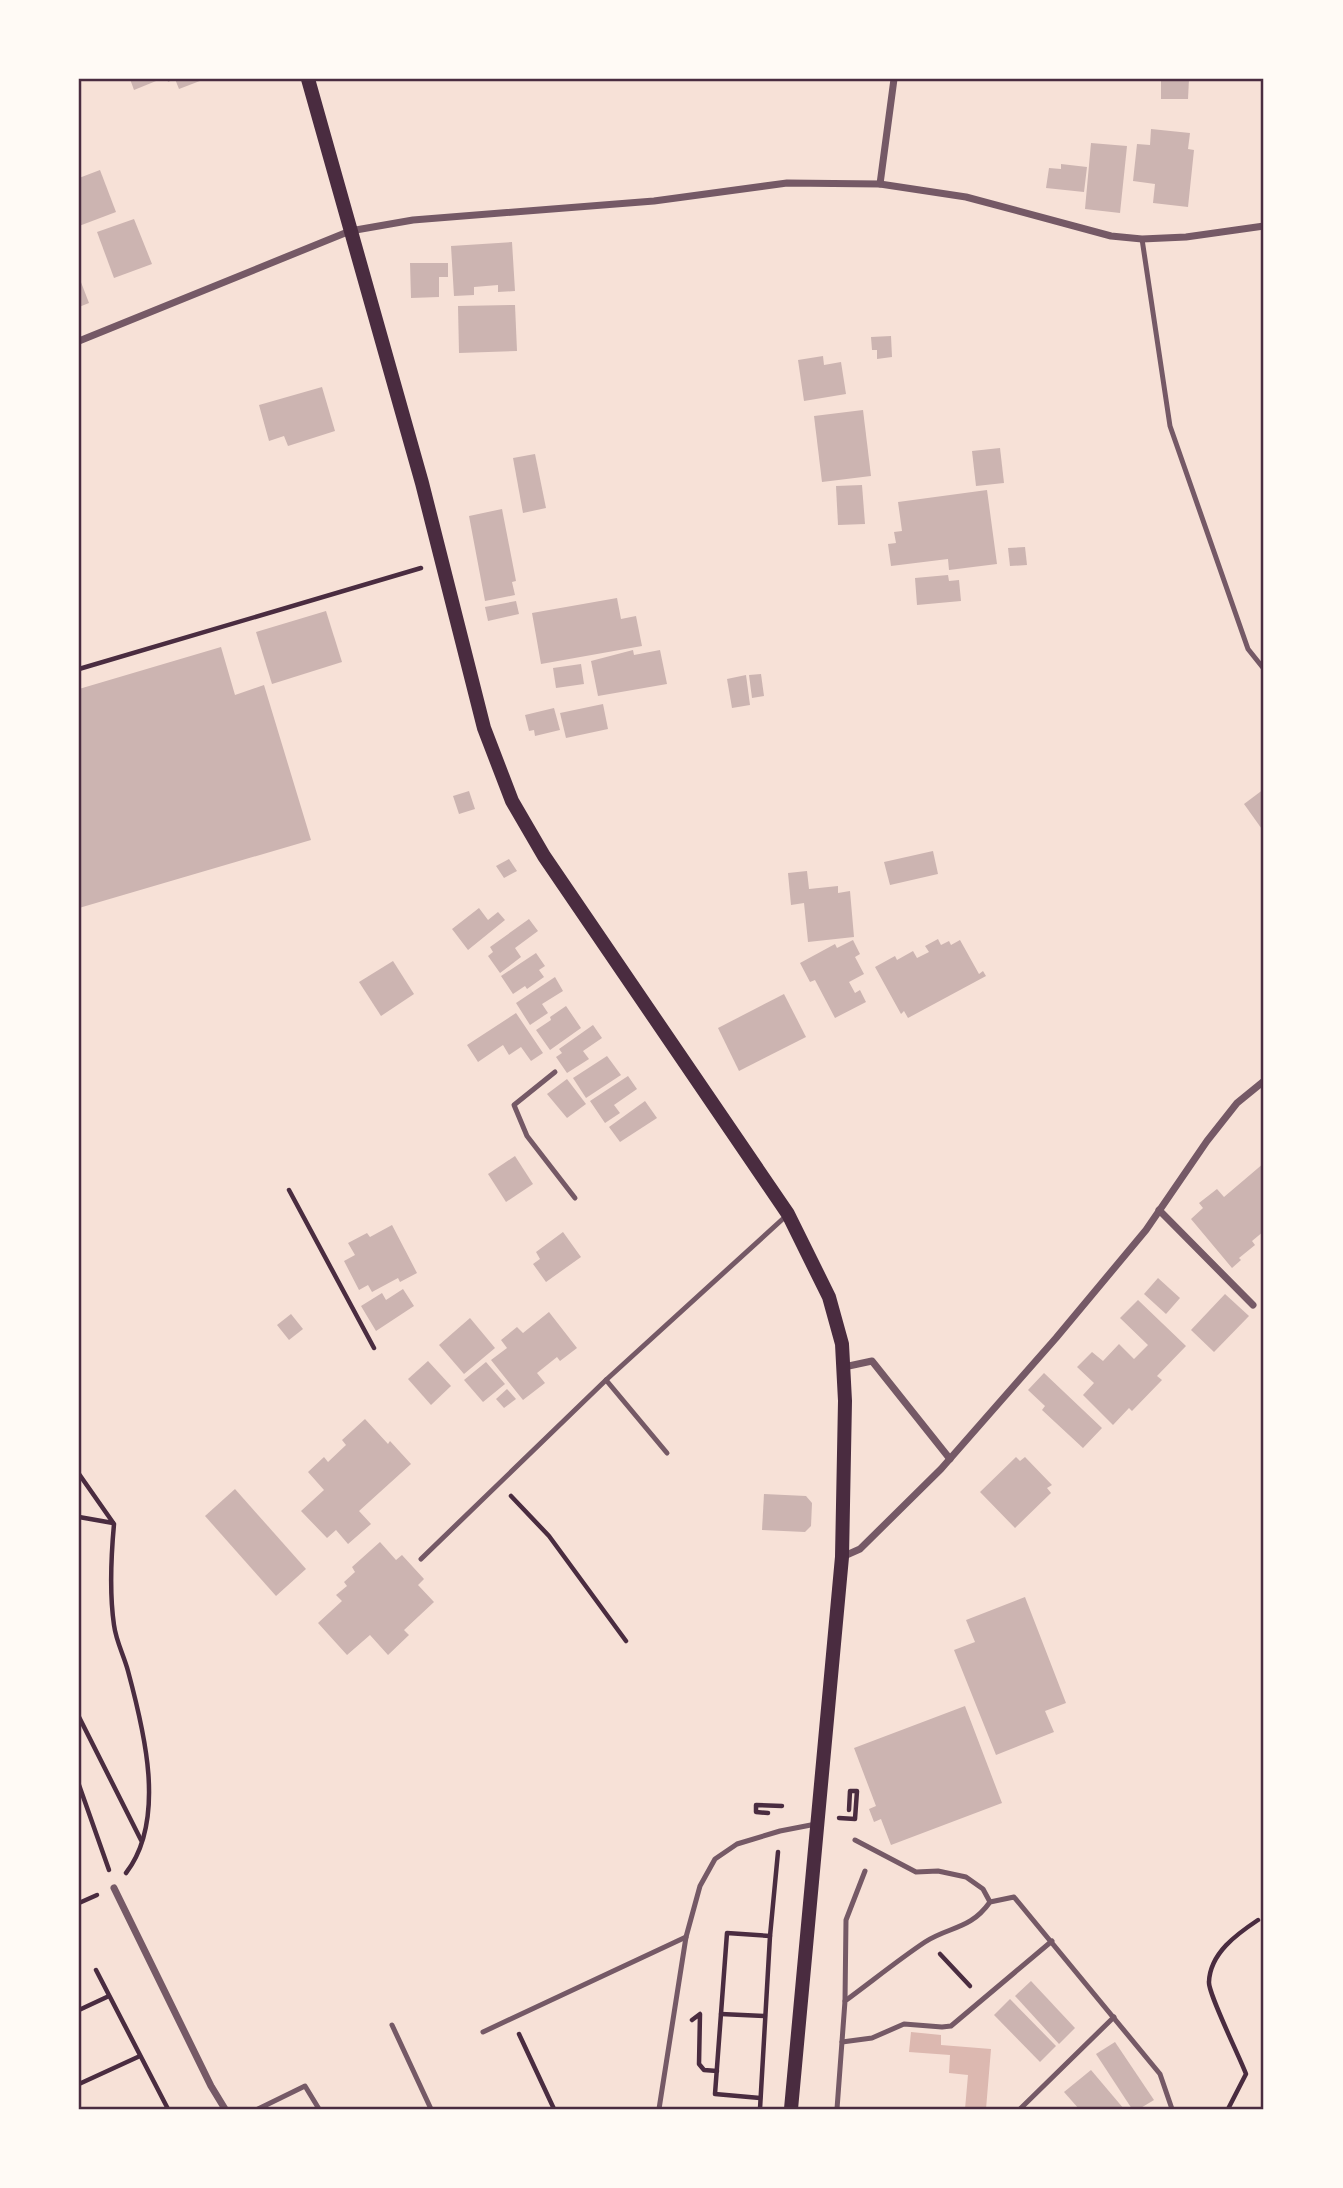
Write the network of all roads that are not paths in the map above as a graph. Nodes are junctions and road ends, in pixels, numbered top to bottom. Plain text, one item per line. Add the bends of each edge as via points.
1 (308, 79) edge
2 (894, 79) edge
3 (880, 184) junction
4 (1264, 226) edge
5 (350, 231) junction
6 (1142, 239) junction
7 (79, 341) edge
8 (1264, 670) edge
9 (555, 1072) dead end
10 (1264, 1081) edge
11 (575, 1198) dead end
12 (1159, 1210) junction
13 (788, 1214) junction
14 (1253, 1305) dead end
15 (844, 1367) junction
16 (606, 1380) junction
17 (667, 1453) dead end
18 (950, 1459) junction
19 (842, 1557) junction
20 (421, 1559) dead end
21 (817, 1824) junction
22 (855, 1840) dead end
23 (865, 1871) dead end
24 (114, 1888) road end
25 (990, 1902) junction
26 (686, 1937) junction
27 (1052, 1941) junction
28 (845, 2001) junction
29 (1114, 2017) junction
30 (391, 2025) dead end
31 (483, 2032) dead end
32 (842, 2042) junction
33 (225, 2109) edge
34 (258, 2109) edge
35 (319, 2109) edge
36 (432, 2109) edge
37 (659, 2109) edge
38 (791, 2109) edge
39 (837, 2109) edge
40 (1020, 2109) edge
41 (1172, 2109) edge

1 - 5 main road
2 - 3 street
3 - 5 street via 787,183 654,201 412,220
3 - 6 street via 967,197 1111,236
4 - 6 street
5 - 7 street
5 - 13 main road via 422,483 484,728 512,801 544,856
6 - 8 lane via 1170,426 1248,649
9 - 11 lane via 514,1105 527,1136
10 - 12 street via 1237,1103
12 - 14 street
12 - 18 street
13 - 15 main road via 829,1297
13 - 16 lane
15 - 18 street via 872,1361
15 - 19 main road
16 - 17 lane
16 - 20 lane
18 - 19 street via 860,1549
19 - 21 main road
21 - 26 lane via 737,1844 715,1858 700,1886
21 - 38 main road
22 - 25 lane via 916,1872 967,1877 984,1889
23 - 28 lane via 846,1920
24 - 33 street
25 - 27 lane via 1014,1898
25 - 28 lane via 980,1915 928,1940
26 - 31 lane
26 - 37 lane
27 - 29 lane
27 - 32 lane via 951,2026 904,2024 872,2038
28 - 32 lane
29 - 40 lane
29 - 41 lane via 1160,2074
30 - 36 lane
32 - 39 lane
34 - 35 lane via 304,2085

